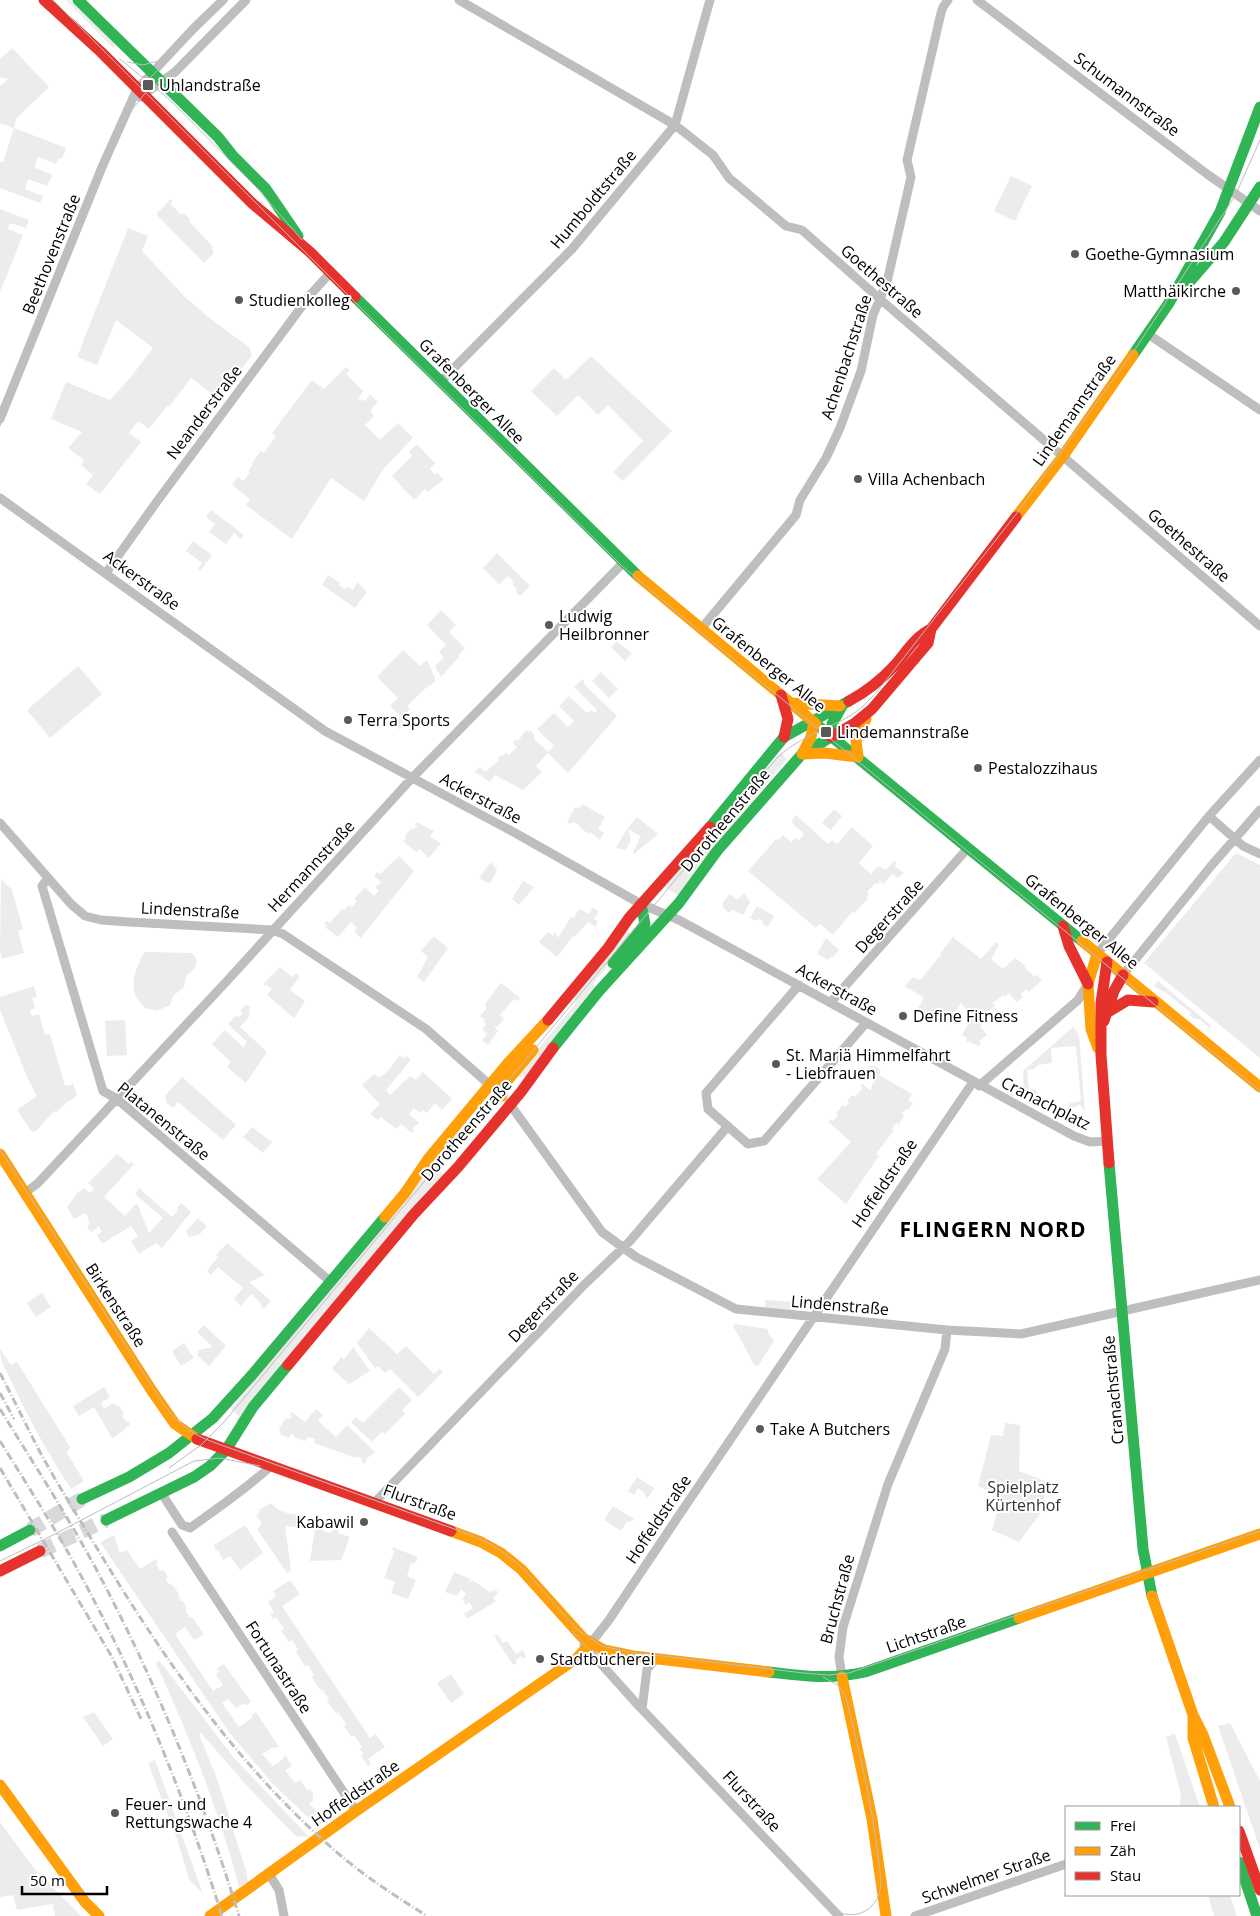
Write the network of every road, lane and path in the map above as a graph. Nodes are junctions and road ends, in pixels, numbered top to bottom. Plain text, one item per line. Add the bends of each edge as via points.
1 (44, 0) edge
2 (78, 0) edge
3 (223, 0) edge
4 (246, 0) edge
5 (459, 0) edge
6 (710, 0) edge
7 (948, 0) edge
8 (976, 0) edge
9 (151, 73) junction
10 (161, 82) junction
11 (140, 92) junction
12 (1260, 107) edge
13 (675, 125) junction
14 (1260, 187) edge
15 (1229, 190) junction
16 (1250, 204) junction
17 (1260, 211) edge
18 (310, 252) junction
19 (330, 273) junction
20 (880, 299) junction
21 (1169, 303) junction
22 (1148, 334) junction
23 (440, 382) junction
24 (1260, 410) edge
25 (0, 419) edge
26 (1063, 456) junction
27 (0, 498) edge
28 (623, 563) junction
29 (106, 572) junction
30 (1260, 626) edge
31 (701, 629) junction
32 (931, 629) junction
33 (781, 695) junction
34 (791, 703) junction
35 (842, 706) junction
36 (872, 708) junction
37 (814, 722) junction
38 (832, 736) junction
39 (784, 737) junction
40 (802, 754) junction
41 (857, 757) junction
42 (1260, 760) edge
43 (412, 778) junction
44 (1260, 810) edge
45 (1209, 816) junction
46 (0, 823) edge
47 (1234, 839) junction
48 (968, 848) junction
49 (1260, 854) edge
50 (48, 878) junction
51 (641, 904) junction
52 (668, 916) junction
53 (1063, 926) junction
54 (272, 930) junction
55 (1097, 954) junction
56 (1107, 962) junction
57 (1123, 975) junction
58 (1088, 984) junction
59 (799, 985) junction
60 (600, 991) junction
61 (1156, 1002) junction
62 (830, 1003) junction
63 (562, 1004) junction
64 (1108, 1012) junction
65 (866, 1023) junction
66 (1102, 1025) junction
67 (1101, 1055) junction
68 (490, 1084) junction
69 (976, 1084) junction
70 (1260, 1087) edge
71 (502, 1096) joint
72 (117, 1099) junction
73 (510, 1105) junction
74 (728, 1126) junction
75 (1108, 1141) junction
76 (0, 1154) edge
77 (25, 1193) junction
78 (623, 1248) junction
79 (1260, 1280) edge
80 (331, 1282) junction
81 (1122, 1312) junction
82 (812, 1317) junction
83 (947, 1330) junction
84 (192, 1437) junction
85 (226, 1450) junction
86 (271, 1466) junction
87 (162, 1494) junction
88 (82, 1499) tunnel mouth
89 (374, 1503) junction
90 (106, 1520) tunnel mouth
91 (185, 1526) junction
92 (30, 1530) tunnel mouth
93 (1260, 1534) edge
94 (0, 1546) edge
95 (40, 1551) tunnel mouth
96 (0, 1571) edge
97 (1148, 1573) junction
98 (588, 1646) junction
99 (656, 1659) junction
100 (842, 1677) junction
101 (642, 1709) junction
102 (1193, 1715) junction
103 (0, 1785) edge
104 (1214, 1806) edge
105 (1230, 1806) edge
106 (356, 1811) junction
107 (1240, 1834) edge
108 (1065, 1864) edge
109 (1240, 1865) edge
110 (268, 1874) junction
111 (1240, 1882) edge
112 (1260, 1890) edge
113 (99, 1916) edge
114 (210, 1916) edge
115 (284, 1916) edge
116 (839, 1916) edge
117 (886, 1916) edge
118 (915, 1916) edge
119 (1252, 1916) edge
120 (1257, 1916) edge

1 - 11 main road, Grafenberger Allee
2 - 9 main road, Grafenberger Allee
3 - 9 street
4 - 10 street via 175,72
5 - 13 street, Goethestraße
6 - 13 street, Humboldtstraße
7 - 20 street, Achenbachstraße via 941,13 913,132 907,160 911,177 887,282
8 - 15 street, Schumannstraße
9 - 10 main road, Grafenberger Allee
9 - 11 street, Beethovenstraße
10 - 11 street
10 - 18 main road, Grafenberger Allee via 266,189
11 - 18 main road, Grafenberger Allee via 253,204
11 - 25 street, Beethovenstraße via 125,113 114,138
12 - 15 main road, Lindemannstraße
13 - 20 street, Goethestraße via 713,155 729,178 786,226 802,230
13 - 23 street, Humboldtstraße via 572,250
14 - 16 main road, Lindemannstraße
15 - 16 street, Schumannstraße
15 - 21 main road, Lindemannstraße
16 - 17 street, Schumannstraße
16 - 21 main road, Lindemannstraße via 1200,272
18 - 19 main road, Grafenberger Allee
19 - 23 main road, Grafenberger Allee
19 - 29 street, Neanderstraße via 311,294
20 - 26 street, Goethestraße
20 - 31 street, Achenbachstraße via 873,315 861,371 840,428 800,500 796,515
21 - 22 main road, Lindemannstraße
22 - 24 street
22 - 26 main road, Lindemannstraße
23 - 28 main road, Grafenberger Allee
26 - 30 street, Goethestraße
26 - 32 main road, Lindemannstraße
27 - 29 street, Ackerstraße
28 - 31 main road, Grafenberger Allee
28 - 43 street, Hermannstraße
29 - 43 street, Ackerstraße via 325,731
31 - 33 main road, Grafenberger Allee
32 - 35 main road, Lindemannstraße via 919,635 873,686
32 - 36 main road, Lindemannstraße via 928,643
33 - 34 main road, Grafenberger Allee
33 - 39 main road via 788,719
34 - 35 main road
34 - 37 main road, Grafenberger Allee
35 - 37 main road, Lindemannstraße
35 - 38 main road via 832,724
36 - 38 main road, Lindemannstraße via 855,723
36 - 41 main road via 856,734
37 - 38 main road, Grafenberger Allee
37 - 39 main road, Dorotheenstraße
37 - 40 main road
38 - 40 main road, Dorotheenstraße
38 - 41 main road, Grafenberger Allee
39 - 51 main road, Dorotheenstraße
40 - 41 main road
40 - 52 main road, Dorotheenstraße via 707,863
41 - 48 main road, Grafenberger Allee
42 - 45 street
43 - 51 street, Ackerstraße
43 - 54 street, Hermannstraße
44 - 47 street
45 - 47 street
45 - 55 street
46 - 50 street, Lindenstraße
47 - 49 street
47 - 57 street
48 - 53 main road, Grafenberger Allee
48 - 62 street, Degerstraße
50 - 54 street, Lindenstraße via 85,916 101,920
50 - 72 street, Platanenstraße via 42,886 103,1091
51 - 52 street, Ackerstraße
51 - 60 main road via 645,924 603,976
51 - 63 main road, Dorotheenstraße
52 - 59 street, Ackerstraße
52 - 60 main road, Dorotheenstraße
53 - 55 main road, Grafenberger Allee
53 - 58 main road, Cranachstraße
54 - 68 street, Lindenstraße via 292,939 426,1030
54 - 72 street, Hermannstraße
55 - 56 main road, Grafenberger Allee
55 - 58 main road, Cranachstraße
56 - 57 main road, Grafenberger Allee
56 - 66 main road, Cranachstraße via 1100,1003
57 - 61 main road, Grafenberger Allee
57 - 64 main road, Cranachstraße via 1114,986
58 - 67 main road, Cranachstraße via 1091,1029
58 - 69 street, Hoffeldstraße via 1078,1000
59 - 62 street, Ackerstraße
59 - 74 street via 706,1093 708,1108
60 - 73 main road, Dorotheenstraße via 554,1044
61 - 64 main road via 1128,1000
61 - 70 main road, Grafenberger Allee
62 - 65 street, Ackerstraße
63 - 68 main road, Dorotheenstraße
63 - 71 main road via 561,1016 503,1086
64 - 66 main road, Cranachstraße
65 - 69 street, Ackerstraße
65 - 74 street via 764,1141 748,1144
66 - 67 main road, Cranachstraße
67 - 75 main road, Cranachstraße
68 - 80 main road, Dorotheenstraße
69 - 75 street, Cranachplatz via 1074,1136 1090,1142
69 - 82 street, Hoffeldstraße
71 - 73 street, Lindenstraße
72 - 77 street, Hermannstraße
72 - 80 street, Platanenstraße
73 - 78 street, Lindenstraße via 602,1232
73 - 85 main road, Dorotheenstraße via 253,1407
74 - 78 street, Degerstraße
75 - 81 main road, Cranachstraße
76 - 77 main road, Birkenstraße
77 - 84 main road, Birkenstraße via 171,1420
78 - 82 street, Lindenstraße via 731,1308
78 - 89 street, Degerstraße
79 - 81 street, Lindenstraße
80 - 84 main road, Dorotheenstraße via 238,1393
81 - 83 street, Lindenstraße via 1021,1334
81 - 97 main road, Cranachstraße via 1143,1549
82 - 83 street, Lindenstraße
82 - 98 street, Hoffeldstraße via 609,1620
83 - 100 street, Bruchstraße via 945,1349 888,1484 843,1627 839,1652
84 - 85 main road, Birkenstraße
84 - 88 main road, Dorotheenstraße via 129,1477
85 - 86 main road, Flurstraße
85 - 87 main road, Dorotheenstraße via 210,1466
86 - 89 main road, Flurstraße
86 - 91 street via 190,1528
87 - 90 main road, Dorotheenstraße
87 - 91 street
89 - 98 main road, Flurstraße via 481,1542 501,1553 521,1568
91 - 106 street, Fortunastraße via 182,1536 174,1536
92 - 94 main road
93 - 97 main road, Lichtstraße
95 - 96 main road
97 - 100 main road, Lichtstraße via 865,1672
97 - 102 main road, Cranachstraße via 1153,1599
98 - 99 main road, Lichtstraße
98 - 101 street, Flurstraße
98 - 106 main road, Hoffeldstraße via 562,1669
99 - 100 main road, Lichtstraße via 812,1678
99 - 101 street via 647,1669
100 - 117 main road, Bruchstraße via 872,1819
101 - 116 street, Flurstraße
102 - 104 main road, Cranachstraße via 1193,1738
102 - 105 main road, Cranachstraße
103 - 113 main road via 85,1902
106 - 110 main road, Hoffeldstraße
107 - 112 main road
108 - 118 street, Schwelmer Straße
109 - 120 main road
110 - 114 main road, Hoffeldstraße
110 - 115 street via 279,1890
111 - 119 main road

